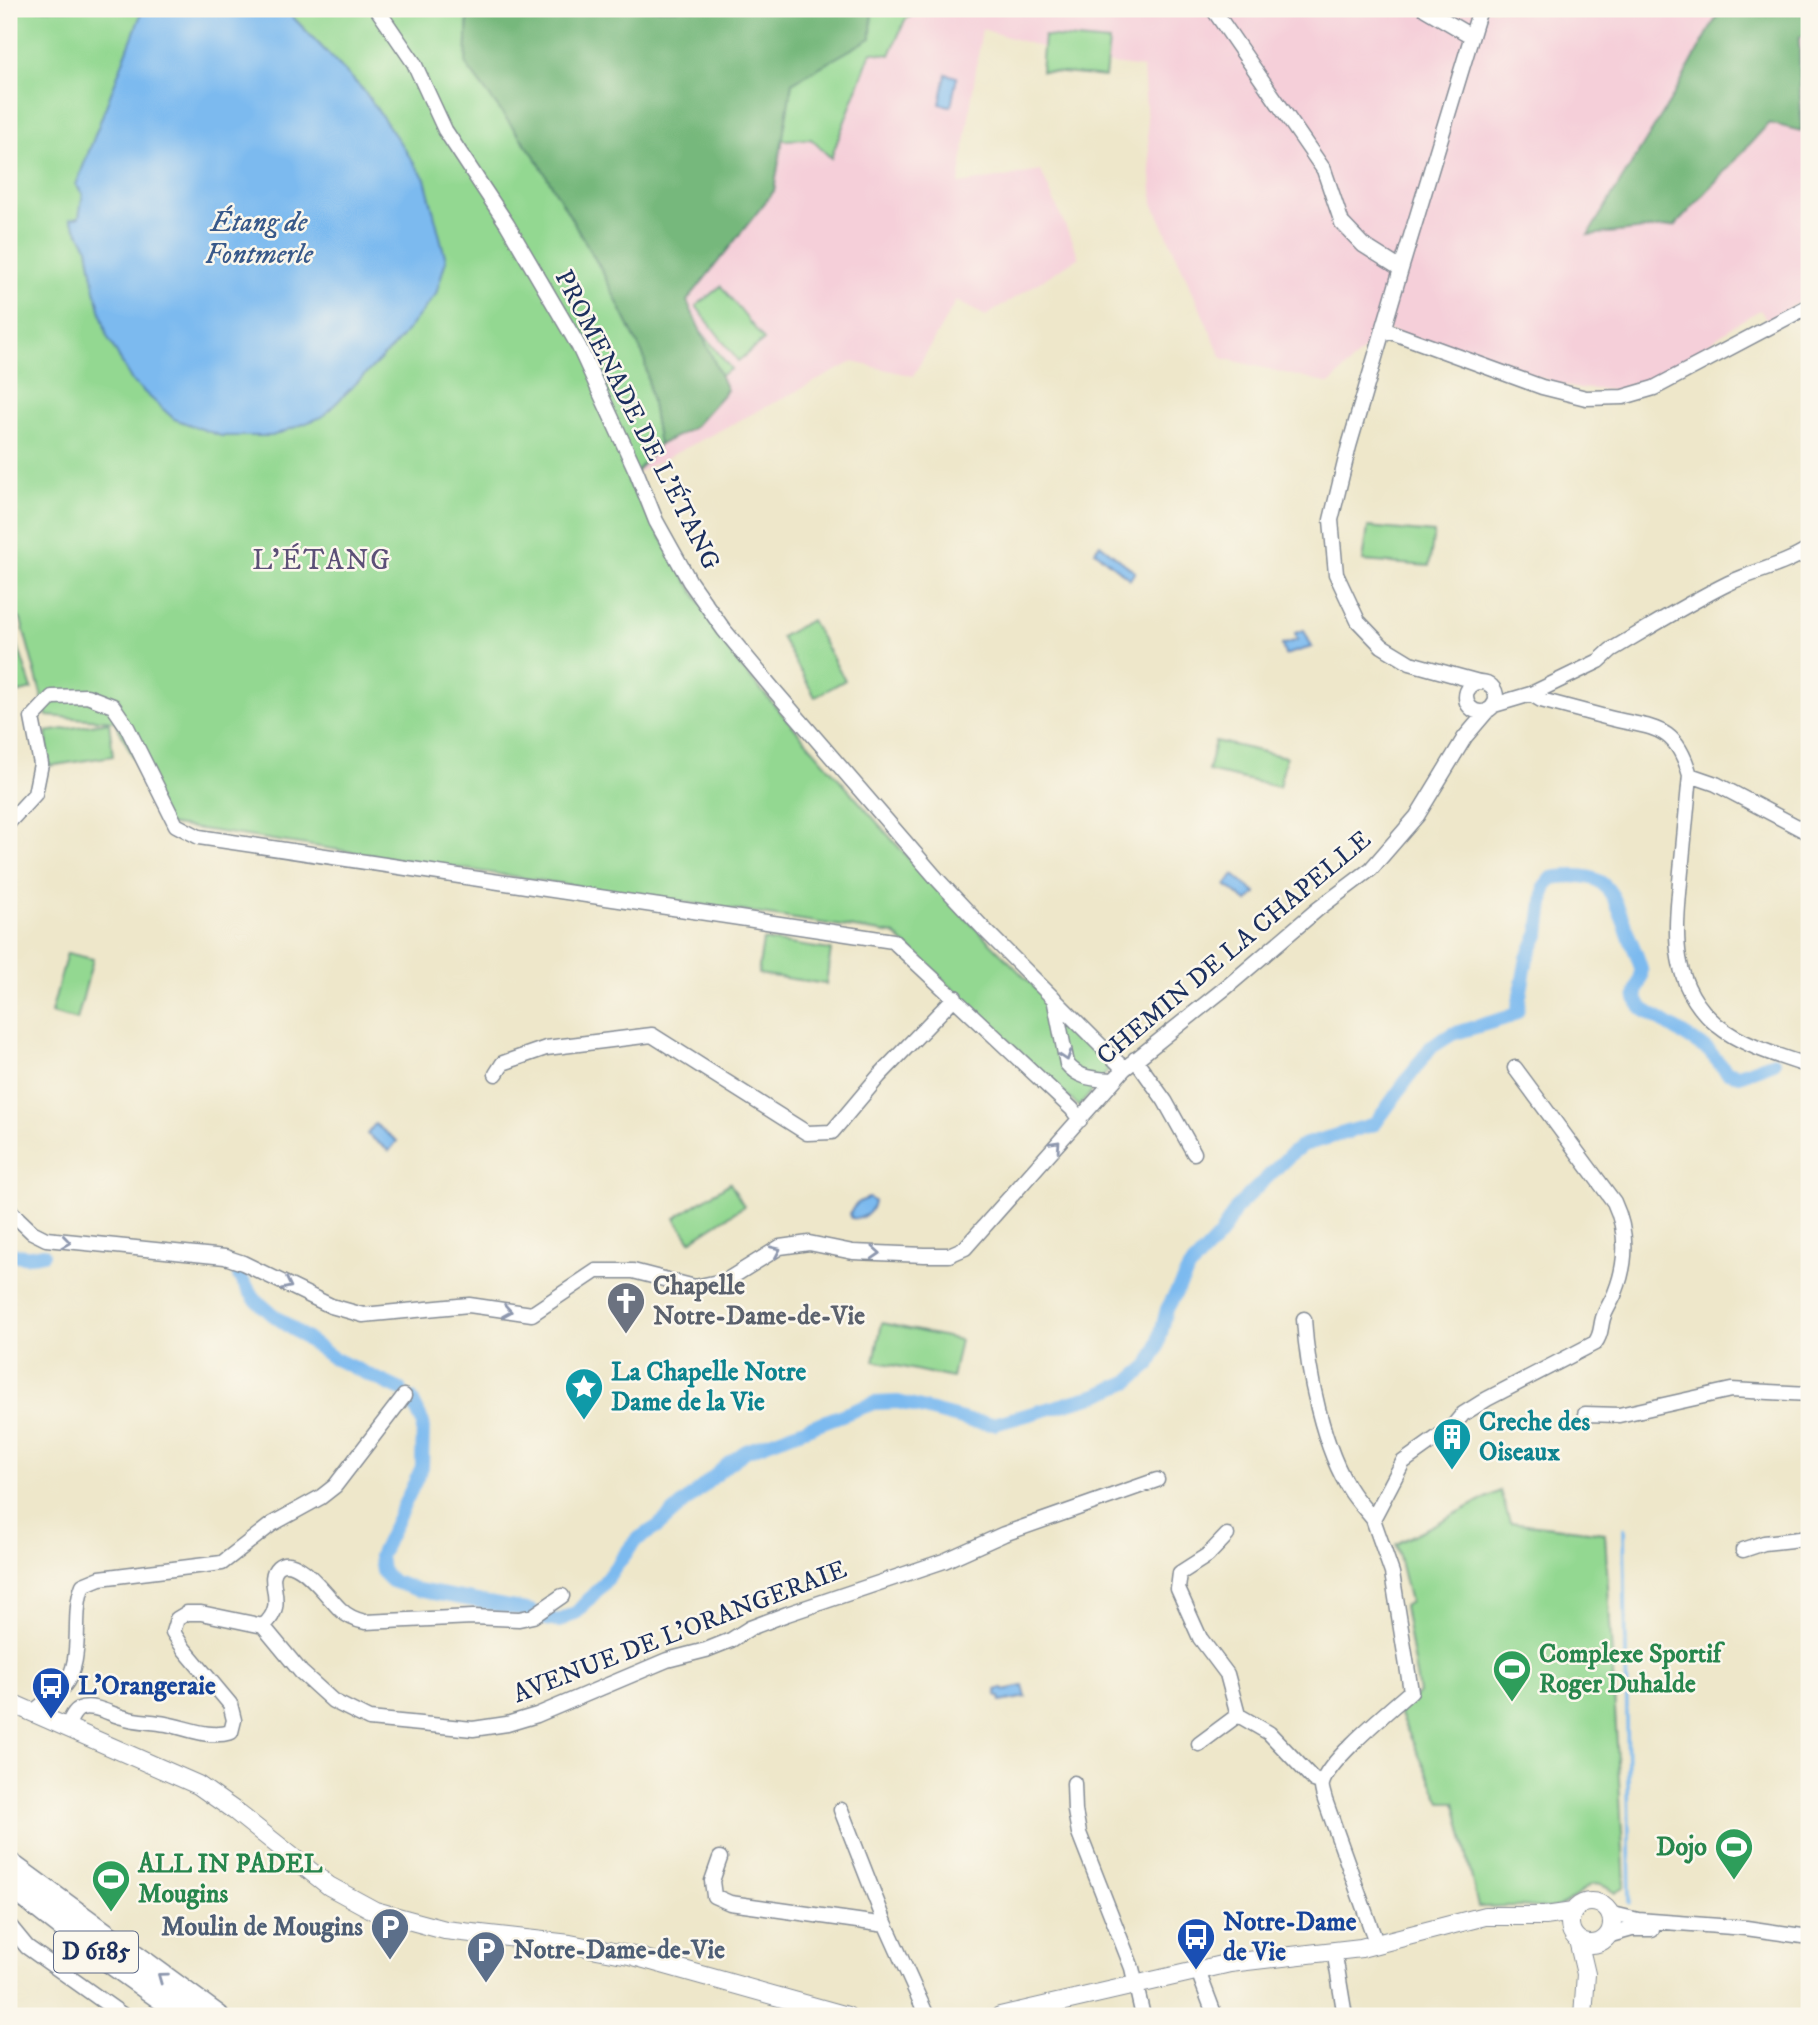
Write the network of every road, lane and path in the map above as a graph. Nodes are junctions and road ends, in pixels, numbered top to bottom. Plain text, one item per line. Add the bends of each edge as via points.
1 (377, 9) edge
2 (1213, 9) edge
3 (1425, 9) edge
4 (1480, 9) edge
5 (1471, 37) junction
6 (1401, 269) junction
7 (1809, 306) edge
8 (1384, 329) junction
9 (1809, 549) edge
10 (1438, 672) junction
11 (1485, 684) junction
12 (1533, 696) junction
13 (1468, 703) junction
14 (1491, 708) junction
15 (1465, 737) junction
16 (1690, 775) junction
17 (9, 822) edge
18 (1809, 832) edge
19 (955, 997) junction
20 (1054, 998) junction
21 (1130, 1064) junction
22 (1809, 1066) edge
23 (1516, 1068) dead end
24 (496, 1074) dead end
25 (1113, 1080) junction
26 (1080, 1120) junction
27 (1194, 1153) dead end
28 (9, 1210) edge
29 (1304, 1319) dead end
30 (1809, 1394) edge
31 (404, 1396) dead end
32 (1586, 1414) dead end
33 (1157, 1480) dead end
34 (1373, 1519) junction
35 (1227, 1535) dead end
36 (1809, 1538) edge
37 (1743, 1550) dead end
38 (562, 1597) dead end
39 (263, 1626) junction
40 (9, 1702) edge
41 (33, 1712) junction
42 (1238, 1715) junction
43 (67, 1727) junction
44 (1199, 1744) dead end
45 (1074, 1783) dead end
46 (1322, 1783) junction
47 (841, 1810) dead end
48 (9, 1848) edge
49 (720, 1858) dead end
50 (9, 1863) edge
51 (9, 1885) edge
52 (1573, 1912) junction
53 (1609, 1913) junction
54 (1466, 1922) junction
55 (9, 1925) edge
56 (886, 1925) junction
57 (93, 1926) junction
58 (1790, 1935) junction
59 (1575, 1937) junction
60 (1809, 1937) edge
61 (1604, 1939) junction
62 (1377, 1945) junction
63 (1334, 1950) junction
64 (1198, 1971) junction
65 (1586, 1974) junction
66 (1135, 1985) junction
67 (1064, 2008) edge
68 (124, 2016) edge
69 (185, 2016) edge
70 (218, 2016) edge
71 (847, 2016) edge
72 (927, 2016) edge
73 (1000, 2016) edge
74 (1143, 2016) edge
75 (1215, 2016) edge
76 (1345, 2016) edge
77 (1583, 2016) edge

1 - 20 street, PROMENADE DE L'ÉTANG via 414,63 445,130 507,224 579,348 656,521 690,582 765,680 938,880
2 - 6 street via 1324,170 1342,223 1363,245
3 - 5 street
4 - 5 street
5 - 6 street
6 - 8 street
7 - 8 street via 1654,388 1623,397 1586,398 1542,387
8 - 10 street via 1331,520 1336,574 1358,621 1382,646 1410,663
9 - 12 street via 1706,595
10 - 11 street
10 - 13 street
11 - 12 street
11 - 13 street via 1468,690
11 - 14 street via 1496,695
12 - 14 street
12 - 16 street via 1657,728 1682,752
13 - 14 street via 1480,712
13 - 15 street, CHEMIN DE LA CHAPELLE
14 - 15 street, CHEMIN DE LA CHAPELLE
15 - 21 street, CHEMIN DE LA CHAPELLE via 1418,816 1371,869
16 - 18 street
16 - 22 street via 1675,938 1687,984 1704,1012 1733,1036
17 - 19 street via 35,794 41,764 32,718 52,697 87,696 113,706 176,825 199,837 886,940 899,945
19 - 24 street via 878,1076 832,1132 807,1133 652,1035 546,1048 503,1063
19 - 26 street
20 - 21 street, PROMENADE DE L'ÉTANG
20 -> 25 street via 1067,1064 1080,1075
21 - 25 street, CHEMIN DE LA CHAPELLE
21 - 27 street, PROMENADE DE L'ÉTANG via 1165,1101
23 - 34 street via 1614,1202 1623,1227 1625,1262 1620,1278 1595,1343 1463,1414 1403,1462
25 - 26 street, CHEMIN DE LA CHAPELLE
28 -> 26 street, CHEMIN DE LA CHAPELLE via 46,1239 225,1257 331,1306 363,1315 469,1305 533,1314 597,1271 633,1271 695,1286 727,1280 780,1247 809,1243 853,1252 949,1255 965,1248
29 - 34 street via 1316,1401 1334,1455 1351,1493
30 - 32 street via 1731,1390 1619,1415
31 - 41 street via 335,1486 272,1524 222,1563 100,1578 83,1585 77,1599 75,1663 64,1686
33 - 39 street, AVENUE DE L'ORANGERAIE via 1004,1534 944,1561 795,1610 706,1650 667,1660 537,1716 507,1724 473,1729 369,1719 333,1701 300,1672
34 - 46 street via 1392,1573 1411,1691 1347,1750
35 - 42 street via 1208,1555 1180,1573 1178,1589 1200,1638 1227,1674
36 - 37 street
38 - 39 street via 519,1619 473,1616 365,1622 341,1611 307,1573 292,1564 277,1568 273,1576 277,1603 272,1618
39 - 43 street via 187,1613 177,1619 173,1632 230,1704 231,1732 204,1734 96,1708 79,1709
40 - 41 main road
41 - 43 main road
42 - 44 street
42 - 46 street via 1269,1732
43 - 71 main road via 198,1785 329,1886 375,1911 445,1930 570,1944 644,1958
45 - 66 street via 1079,1833
46 - 62 street
47 - 56 street
48 - 57 highway
49 - 56 street via 712,1881 714,1896 730,1903
50 - 57 highway, D 6185
51 - 69 highway, D 6185
52 - 53 main road via 1593,1902
52 - 54 main road via 1492,1915
52 - 59 main road via 1570,1923
53 - 58 street
53 - 61 main road via 1612,1925
54 - 59 main road via 1541,1925 1563,1929
54 - 62 main road
55 - 68 street via 27,1947
56 - 72 street
70 -> 57 highway, D 6185
58 - 60 street
58 - 61 street via 1645,1928
59 - 61 main road via 1589,1944
59 - 65 main road
61 - 65 main road
62 - 63 main road
63 - 64 main road via 1230,1962
63 - 76 street
64 - 66 main road
64 - 75 street
65 - 77 main road
66 - 67 main road
66 - 74 street
67 - 73 main road

